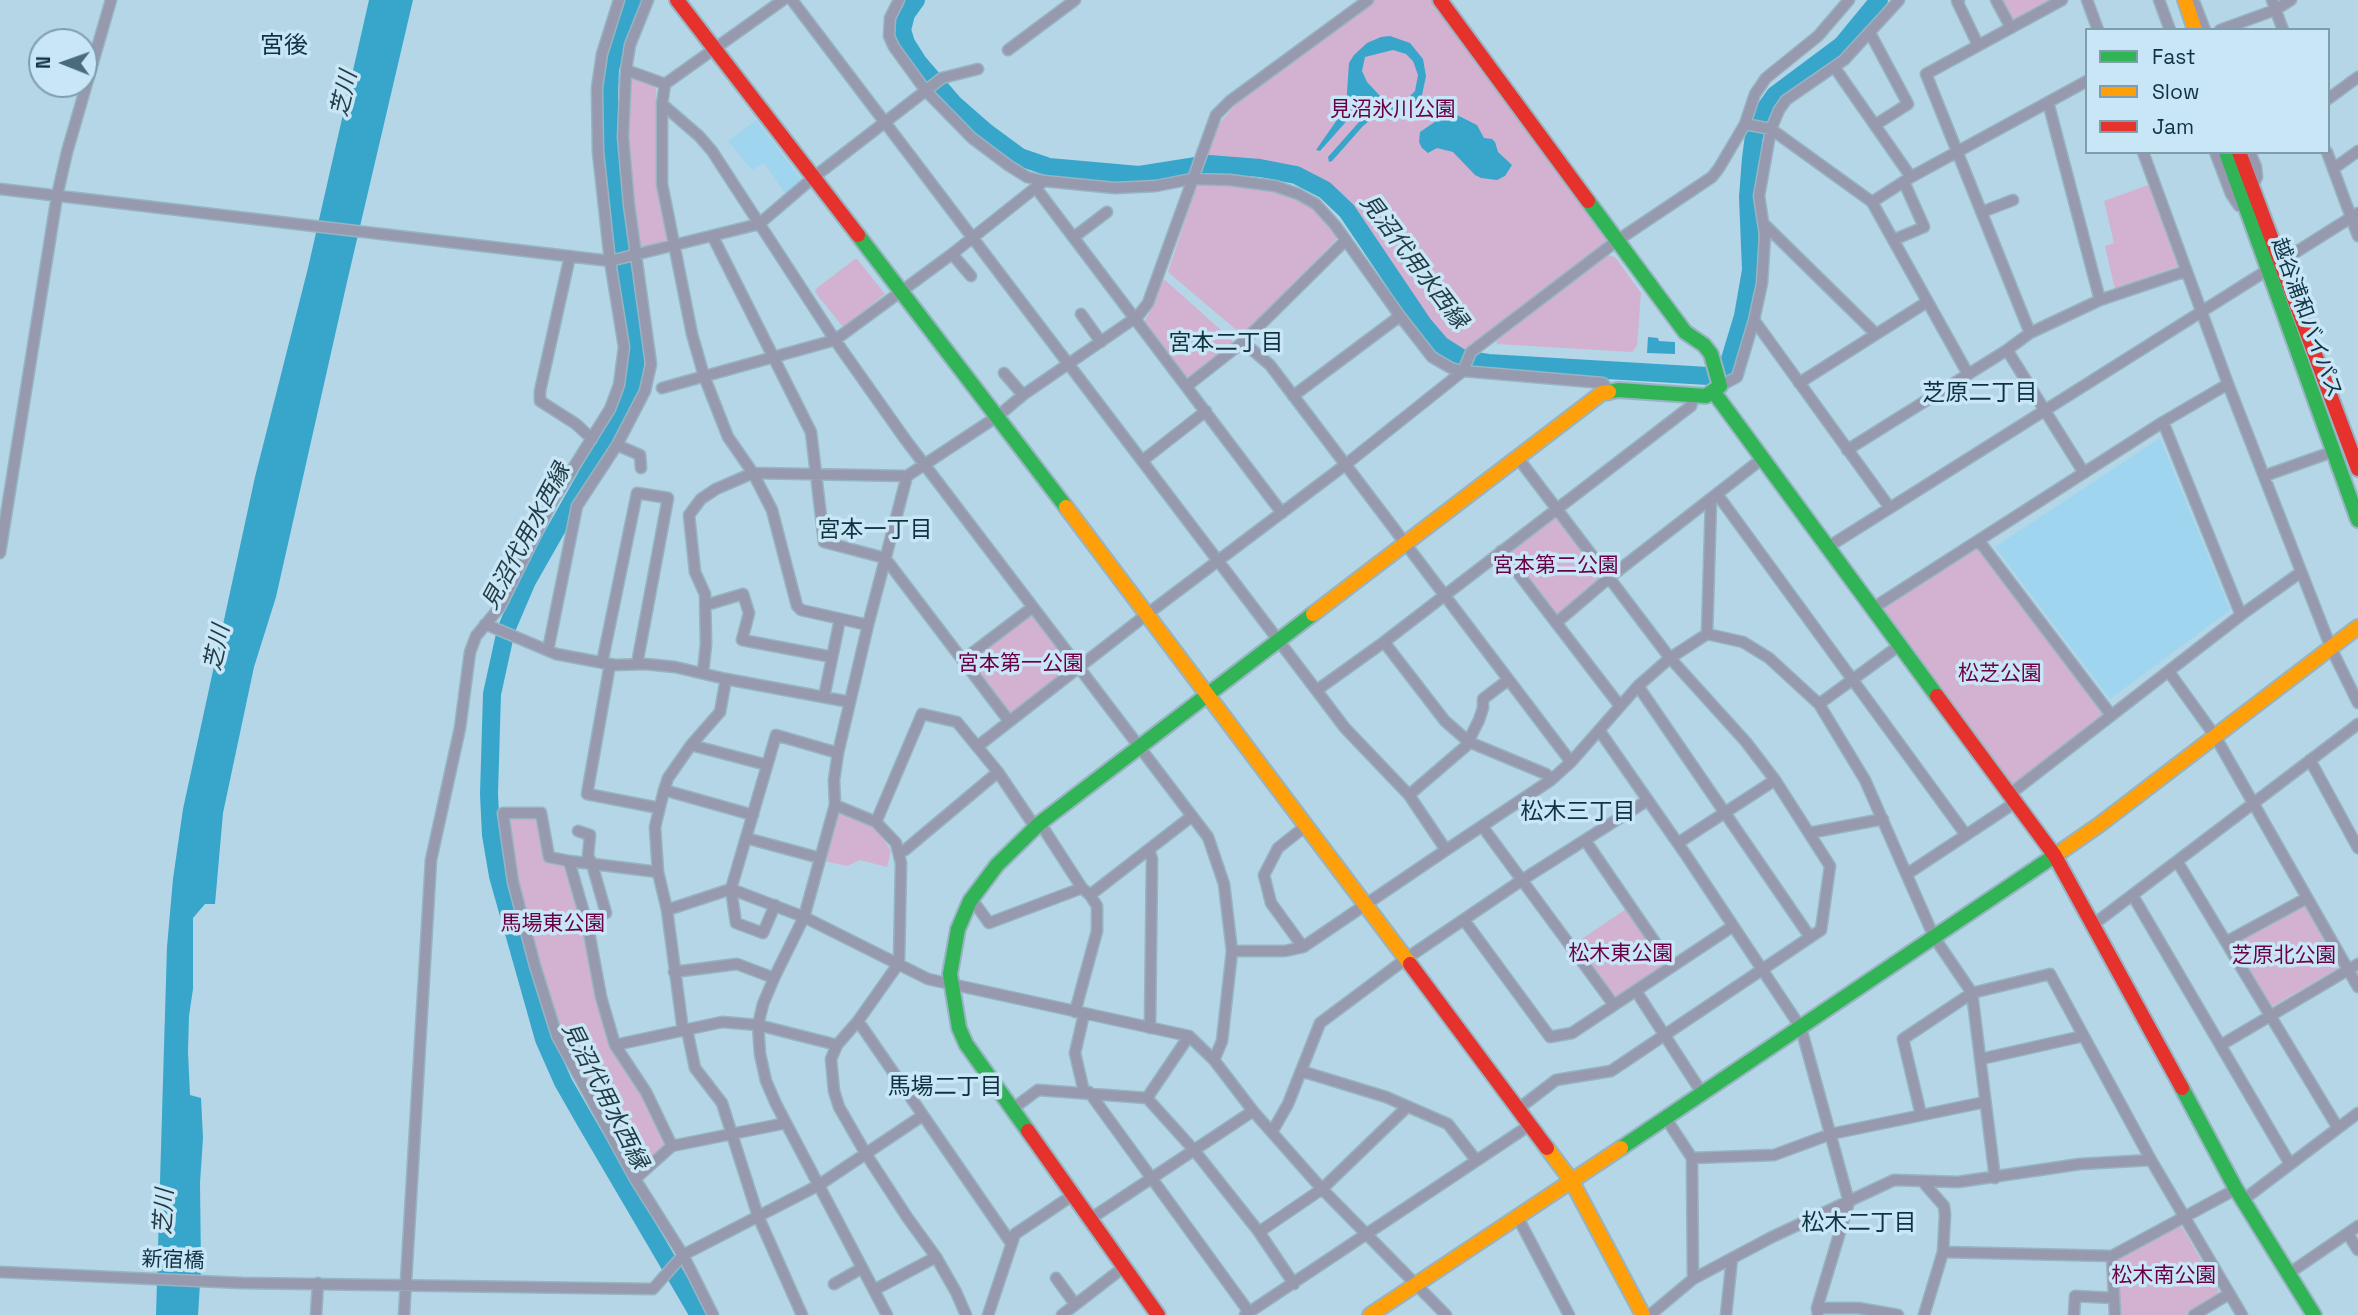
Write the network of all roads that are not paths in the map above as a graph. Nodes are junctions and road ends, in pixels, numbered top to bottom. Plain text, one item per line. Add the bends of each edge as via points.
1 (111, 0) edge
2 (619, 0) edge
3 (648, 0) edge
4 (677, 0) edge
5 (783, 0) edge
6 (792, 0) edge
7 (900, 0) edge
8 (1075, 0) edge
9 (1368, 0) edge
10 (1440, 0) edge
11 (1849, 0) edge
12 (1899, 0) edge
13 (1959, 0) edge
14 (1996, 0) edge
15 (2062, 0) edge
16 (2087, 0) edge
17 (2160, 0) edge
18 (2172, 0) edge
19 (2185, 0) edge
20 (2194, 0) edge
21 (2291, 0) edge
22 (2274, 5) edge
23 (2011, 28) junction
24 (2097, 28) edge
25 (2169, 28) edge
26 (2181, 28) edge
27 (2195, 28) edge
28 (2204, 28) edge
29 (2224, 28) edge
30 (2282, 28) edge
31 (1870, 33) junction
32 (1978, 46) junction
33 (715, 50) junction
34 (1008, 50) dead end
35 (1835, 68) junction
36 (978, 69) dead end
37 (626, 70) junction
38 (2358, 77) edge
39 (2085, 82) edge
40 (665, 84) junction
41 (927, 90) junction
42 (2330, 98) edge
43 (2048, 102) junction
44 (662, 104) junction
45 (884, 123) junction
46 (1748, 124) junction
47 (1875, 125) junction
48 (1771, 129) junction
49 (2358, 150) edge
50 (1958, 152) junction
51 (2144, 154) edge
52 (2216, 154) edge
53 (2328, 154) edge
54 (2241, 160) edge
55 (2333, 169) junction
56 (814, 177) junction
57 (1192, 177) junction
58 (1907, 179) junction
59 (1040, 184) junction
60 (0, 189) edge
61 (57, 196) junction
62 (2013, 200) dead end
63 (1872, 202) junction
64 (1107, 212) dead end
65 (1982, 212) junction
66 (2355, 215) edge
67 (2248, 217) junction
68 (1763, 224) junction
69 (759, 225) junction
70 (2358, 236) edge
71 (713, 237) junction
72 (972, 237) junction
73 (1074, 237) junction
74 (1346, 240) junction
75 (1618, 240) junction
76 (1893, 240) junction
77 (675, 246) junction
78 (952, 254) junction
79 (634, 255) junction
80 (570, 256) junction
81 (613, 261) junction
82 (2282, 261) junction
83 (2186, 271) junction
84 (2267, 271) junction
85 (971, 276) dead end
86 (900, 291) junction
87 (2100, 300) junction
88 (1927, 302) junction
89 (1081, 314) dead end
90 (2200, 314) junction
91 (1400, 316) junction
92 (1135, 318) junction
93 (1754, 320) junction
94 (2030, 333) junction
95 (1876, 334) junction
96 (835, 340) junction
97 (1101, 341) junction
98 (1243, 342) junction
99 (2007, 350) junction
100 (774, 357) junction
101 (1068, 364) junction
102 (1463, 371) junction
103 (1004, 373) dead end
104 (1968, 374) junction
105 (704, 376) junction
106 (1799, 383) junction
107 (2228, 384) junction
108 (1187, 386) junction
109 (653, 389) junction
110 (1717, 389) junction
111 (1609, 391) junction
112 (1023, 395) junction
113 (1694, 395) junction
114 (1293, 396) junction
115 (2046, 409) junction
116 (1206, 411) junction
117 (998, 416) junction
118 (2163, 422) junction
119 (592, 439) junction
120 (2354, 444) edge
121 (618, 445) junction
122 (1847, 450) junction
123 (2332, 452) junction
124 (1518, 458) junction
125 (1763, 458) junction
126 (1142, 461) junction
127 (924, 464) junction
128 (1345, 465) junction
129 (641, 468) dead end
130 (2358, 469) edge
131 (753, 473) junction
132 (2084, 473) junction
133 (816, 475) junction
134 (907, 476) junction
135 (2264, 476) junction
136 (1714, 497) junction
137 (1557, 508) junction
138 (1890, 508) junction
139 (1282, 513) junction
140 (2358, 520) edge
141 (1979, 541) junction
142 (1406, 543) junction
143 (1828, 547) junction
144 (1501, 551) junction
145 (0, 553) edge
146 (885, 558) junction
147 (1218, 562) junction
148 (2301, 572) junction
149 (1610, 577) junction
150 (1445, 595) junction
151 (706, 606) junction
152 (1033, 607) junction
153 (1873, 608) junction
154 (1146, 615) junction
155 (2241, 615) junction
156 (840, 619) junction
157 (1556, 623) junction
158 (485, 624) junction
159 (868, 625) junction
160 (2358, 627) edge
161 (1707, 634) junction
162 (1279, 640) junction
163 (1384, 642) junction
164 (1900, 645) junction
165 (2331, 648) junction
166 (548, 650) junction
167 (832, 657) junction
168 (1670, 658) junction
169 (963, 660) junction
170 (606, 663) junction
171 (637, 664) junction
172 (1078, 668) junction
173 (2169, 672) junction
174 (703, 673) junction
175 (1853, 679) junction
176 (726, 680) junction
177 (1508, 680) junction
178 (1638, 686) junction
179 (1317, 690) junction
180 (1208, 695) junction
181 (824, 697) junction
182 (850, 702) junction
183 (2358, 703) edge
184 (1819, 704) junction
185 (1620, 706) junction
186 (2110, 715) junction
187 (1009, 721) junction
188 (2358, 724) edge
189 (1599, 730) junction
190 (2215, 736) junction
191 (1469, 742) junction
192 (691, 745) junction
193 (978, 746) junction
194 (1138, 747) junction
195 (838, 753) junction
196 (2310, 760) junction
197 (1572, 762) junction
198 (767, 765) junction
199 (998, 772) junction
200 (1551, 780) junction
201 (1775, 780) junction
202 (664, 790) junction
203 (1409, 795) junction
204 (2013, 798) junction
205 (1648, 800) junction
206 (2254, 803) junction
207 (835, 805) junction
208 (659, 808) junction
209 (1725, 812) junction
210 (753, 815) junction
211 (1192, 816) junction
212 (1883, 819) junction
213 (876, 822) junction
214 (1038, 825) junction
215 (1307, 825) junction
216 (1482, 826) junction
217 (578, 831) dead end
218 (1809, 833) junction
219 (1966, 835) junction
220 (746, 838) junction
221 (1585, 840) junction
222 (1678, 843) junction
223 (2358, 848) edge
224 (1149, 850) junction
225 (1446, 850) junction
226 (898, 853) junction
227 (2054, 856) junction
228 (820, 858) junction
229 (569, 861) junction
230 (2178, 861) junction
231 (592, 864) junction
232 (658, 872) junction
233 (1906, 874) junction
234 (1522, 880) junction
235 (731, 889) junction
236 (1086, 891) junction
237 (2133, 896) junction
238 (2307, 898) junction
239 (970, 901) junction
240 (1366, 904) junction
241 (775, 905) junction
242 (667, 910) junction
243 (606, 913) dead end
244 (804, 917) junction
245 (1464, 920) junction
246 (2094, 924) junction
247 (1733, 926) junction
248 (1810, 937) junction
249 (1934, 937) junction
250 (2227, 942) junction
251 (1303, 947) junction
252 (1232, 951) junction
253 (1407, 958) junction
254 (899, 963) junction
255 (2358, 964) edge
256 (1672, 967) junction
257 (2348, 970) junction
258 (1763, 971) junction
259 (674, 972) junction
260 (774, 978) junction
261 (952, 984) junction
262 (2358, 988) edge
263 (1636, 991) junction
264 (1972, 993) junction
265 (1614, 1005) junction
266 (1079, 1013) junction
267 (2271, 1016) junction
268 (858, 1021) junction
269 (758, 1026) junction
270 (1150, 1028) junction
271 (1801, 1028) junction
272 (685, 1030) junction
273 (1189, 1036) junction
274 (1664, 1036) junction
275 (2083, 1036) junction
276 (615, 1045) junction
277 (837, 1045) junction
278 (2221, 1045) junction
279 (1981, 1059) junction
280 (1214, 1060) junction
281 (1301, 1071) junction
282 (1086, 1092) junction
283 (1702, 1093) junction
284 (1147, 1098) junction
285 (1985, 1102) junction
286 (1406, 1107) junction
287 (1518, 1109) junction
288 (1011, 1110) junction
289 (1254, 1111) junction
290 (2358, 1113) edge
291 (1921, 1115) junction
292 (922, 1116) junction
293 (1665, 1117) junction
294 (786, 1123) junction
295 (1530, 1125) junction
296 (2338, 1128) junction
297 (1272, 1132) junction
298 (733, 1134) junction
299 (1831, 1135) junction
300 (672, 1146) junction
301 (1194, 1150) junction
302 (866, 1154) junction
303 (1692, 1158) junction
304 (1476, 1160) junction
305 (2151, 1160) junction
306 (2290, 1164) junction
307 (1151, 1178) junction
308 (1996, 1178) junction
309 (635, 1179) junction
310 (1571, 1180) junction
311 (1922, 1181) junction
312 (819, 1185) junction
313 (1322, 1189) junction
314 (2239, 1194) junction
315 (1073, 1195) junction
316 (1849, 1202) junction
317 (758, 1216) junction
318 (1517, 1216) junction
319 (2183, 1217) junction
320 (1090, 1219) junction
321 (2358, 1226) edge
322 (1259, 1232) junction
323 (2348, 1234) junction
324 (1366, 1236) junction
325 (1011, 1243) junction
326 (2358, 1250) edge
327 (1943, 1252) junction
328 (683, 1255) junction
329 (2112, 1256) junction
330 (936, 1257) junction
331 (1732, 1258) junction
332 (1124, 1266) junction
333 (862, 1268) junction
334 (0, 1272) edge
335 (2288, 1274) junction
336 (1056, 1278) dead end
337 (1693, 1279) junction
338 (318, 1283) junction
339 (834, 1284) dead end
340 (1294, 1284) junction
341 (1416, 1285) junction
342 (406, 1286) junction
343 (874, 1290) junction
344 (2229, 1294) junction
345 (2114, 1298) junction
346 (1075, 1304) junction
347 (1817, 1312) edge
348 (1247, 1314) edge
349 (316, 1315) edge
350 (404, 1315) edge
351 (713, 1315) edge
352 (802, 1315) edge
353 (887, 1315) edge
354 (966, 1315) edge
355 (988, 1315) edge
356 (1062, 1315) edge
357 (1158, 1315) edge
358 (1370, 1315) edge
359 (1446, 1315) edge
360 (1569, 1315) edge
361 (1643, 1315) edge
362 (1650, 1315) edge
363 (1726, 1315) edge
364 (1898, 1315) edge
365 (1924, 1315) edge
366 (2074, 1315) edge
367 (2115, 1315) edge
368 (2194, 1315) edge
369 (2242, 1315) edge
370 (2314, 1315) edge

1 - 61 street
2 - 81 street via 597,88 598,152
3 - 37 street via 630,45
4 - 33 main road
5 - 33 street
6 - 45 street
7 - 41 street via 890,18 889,36
8 - 34 street
9 - 57 street via 1222,108
10 - 75 main road
11 - 46 street via 1818,36 1766,78 1748,110
12 - 31 street
13 - 32 street
14 - 23 street
15 - 23 street
16 - 24 street
17 - 25 street
18 - 26 main road
19 - 27 main road
20 - 28 street
21 - 22 street
22 - 29 street
22 - 30 street
23 - 32 street
31 - 35 street
31 - 47 street via 1908,104
32 - 50 street via 1926,74
33 - 40 street
33 - 56 main road
35 - 47 street
35 - 48 street via 1786,100
36 - 41 street via 942,78
37 - 40 street
37 - 79 street via 623,137
38 - 42 street
39 - 43 street
40 - 44 street
41 - 45 street
41 - 59 street via 981,145
43 - 50 street
43 - 87 street
44 - 69 street via 712,151
44 - 77 street via 662,184
45 - 56 street
45 - 72 street
46 - 48 street
46 - 75 street via 1712,177
47 - 58 street
48 - 63 street
48 - 68 street via 1759,197
49 - 55 street
50 - 58 street
50 - 65 street
51 - 83 street
52 - 67 street via 2231,194
53 - 55 street
54 - 67 main road, 越谷浦和バイパス
54 - 82 main road, 越谷浦和バイパス
55 - 66 street
56 - 69 street
56 - 86 main road
57 - 59 street via 1156,186 1115,188
57 - 74 street via 1250,181 1298,194 1316,204
57 - 92 street via 1147,303
58 - 63 street
58 - 76 street via 1924,227
59 - 72 street
59 - 73 street
60 - 61 street
61 - 80 street
61 - 145 street
62 - 65 street
63 - 76 street
64 - 73 street
65 - 94 street
66 - 70 street
66 - 82 street
67 - 84 main road, 越谷浦和バイパス
68 - 93 street via 1762,284
68 - 95 street
69 - 71 street
69 - 96 street
71 - 77 street
71 - 100 street
72 - 78 street
72 - 101 street
73 - 92 street
74 - 91 street
74 - 98 street
75 - 102 street via 1471,352
75 - 110 main road via 1685,332 1710,354
76 - 88 street
77 - 79 street
77 - 105 street
78 - 85 street
78 - 86 street
79 - 81 street
79 - 109 street
80 - 81 street
80 - 119 street via 540,401
81 - 119 street via 624,347 619,385
82 - 84 street
82 - 120 main road, 越谷浦和バイパス
83 - 87 street
83 - 90 street
84 - 90 street
84 - 123 main road, 越谷浦和バイパス
86 - 96 street
86 - 117 main road
87 - 94 street
88 - 95 street
88 - 104 street
89 - 97 street
90 - 107 street
90 - 115 street
91 - 102 street via 1432,357
91 - 114 street
92 - 97 street
92 - 108 street
93 - 106 street
93 - 110 street via 1737,377
94 - 99 street
95 - 106 street
96 - 100 street
96 - 127 street
97 - 101 street
98 - 108 street
98 - 114 street via 1270,365
99 - 104 street
99 - 115 street
100 - 105 street
100 - 133 street via 811,432
101 - 112 street
101 - 126 street
102 - 111 street via 1603,383
102 - 128 street
103 - 112 street
104 - 122 street
105 - 109 street
105 - 131 street via 728,437
106 - 122 street
107 - 118 street
107 - 135 street
108 - 116 street
109 - 121 street
110 - 113 main road via 1706,396
110 - 125 main road
111 - 113 main road
111 - 124 main road
112 - 117 street
113 - 137 street via 1691,406
114 - 128 street
115 - 132 street
115 - 138 street
116 - 126 street
116 - 139 street
117 - 127 street
117 - 154 main road
118 - 132 street
118 - 155 street
119 - 158 street via 552,502 500,607
120 - 130 main road, 越谷浦和バイパス
121 - 129 street via 640,455
121 - 166 street via 577,506
122 - 138 street
123 - 135 street
123 - 140 main road, 越谷浦和バイパス
124 - 137 street
124 - 142 main road
125 - 136 street
125 - 143 main road
126 - 147 street
127 - 134 street
127 - 152 street
128 - 139 street
128 - 142 street
131 - 133 street
131 - 151 street via 716,489 689,515 695,572
131 - 156 street via 772,510 796,606
132 - 141 street
133 - 134 street
133 - 146 street via 824,542
134 - 146 street
135 - 148 street
136 - 149 street
136 - 161 street
136 - 175 street
137 - 144 street
137 - 149 street
138 - 143 street
139 - 147 street
141 - 153 street
141 - 186 street
142 - 150 street
142 - 162 main road
143 - 153 main road
144 - 150 street
144 - 157 street
146 - 159 street
146 - 169 street
147 - 154 street
147 - 162 street
148 - 155 street
148 - 165 street
149 - 157 street
149 - 168 street
150 - 163 street
150 - 177 street
151 - 167 street via 743,594 748,613 742,640
151 - 174 street
152 - 169 street
152 - 172 street
153 - 164 main road
154 - 172 street
154 - 180 main road
155 - 173 street
156 - 159 street
156 - 167 street
157 - 185 street
158 - 166 street
158 - 342 street via 470,652 460,728 431,860
159 - 182 street
160 - 165 main road
161 - 168 street
161 - 184 street via 1743,642 1761,653
162 - 179 street
162 - 180 main road
163 - 179 street
163 - 191 street via 1445,721
164 - 175 street
164 - 204 main road
165 - 183 street
165 - 190 main road
166 - 170 street
167 - 181 street
168 - 178 street
168 - 201 street
169 - 187 street
170 - 171 street
170 - 171 street via 637,493 668,498
170 - 208 street via 587,794
171 - 174 street
172 - 187 street
172 - 194 street
173 - 186 street
173 - 190 street
174 - 176 street
175 - 184 street
175 - 219 street
176 - 181 street
176 - 192 street via 720,712
177 - 191 street via 1483,699
177 - 197 street
178 - 185 street
178 - 209 street
179 - 203 street via 1345,728
180 - 194 main road
180 - 215 main road
181 - 182 street
182 - 195 street
184 - 212 street via 1866,780
185 - 189 street
186 - 204 street
187 - 193 street
188 - 196 street
189 - 197 street
189 - 205 street
190 - 206 street
190 - 227 main road
191 - 200 street
191 - 203 street
192 - 198 street
192 - 202 street
193 - 199 street
193 - 213 street via 957,722 922,714
194 - 211 street
194 - 214 main road
195 - 198 street via 776,735
195 - 207 street
196 - 206 street
196 - 223 street
197 - 200 street
198 - 210 street
199 - 214 street
199 - 226 street
200 - 216 street
201 - 209 street
201 - 218 street
202 - 208 street
202 - 210 street
203 - 225 street
204 - 219 street
204 - 227 main road
205 - 221 street
205 - 222 street
206 - 230 street
206 - 238 street
207 - 213 street
207 - 228 street
208 - 232 street via 655,827
209 - 222 street
209 - 248 street
210 - 220 street
211 - 224 street
211 - 252 street via 1208,837 1224,884
212 - 218 street
212 - 233 street
213 - 226 street via 896,843
214 - 236 street
214 - 239 main road via 997,865
215 - 240 main road
215 - 251 street via 1278,848 1264,875 1271,903
216 - 225 street
216 - 234 street
217 - 231 street via 590,835
218 - 248 street via 1830,866 1821,930
219 - 233 street
220 - 228 street
220 - 235 street
221 - 234 street
221 - 256 street
222 - 247 street
224 - 236 street
224 - 270 street
225 - 240 street
226 - 254 street
227 - 246 main road
227 - 249 main road
228 - 244 street
229 - 231 street
229 - 276 street
229 - 309 street via 549,857 541,813 503,813 513,882 557,1036
230 - 237 street
230 - 250 street
231 - 232 street
231 - 243 street
232 - 242 street
233 - 249 street
234 - 245 street
234 - 265 street
235 - 241 street
235 - 241 street via 736,923 754,930 763,933
235 - 242 street
236 - 239 street via 989,923
236 - 266 street via 1097,906 1097,932
237 - 246 street
237 - 278 street
238 - 250 street
238 - 257 street
239 - 261 main road via 952,954
240 - 251 street
240 - 253 main road
241 - 244 street
242 - 259 street
244 - 254 street
244 - 260 street
245 - 253 street
245 - 265 street via 1550,1037 1572,1033
246 - 314 main road
247 - 256 street
247 - 258 street
248 - 258 street
249 - 264 street
249 - 271 main road
250 - 267 street
251 - 252 street
252 - 280 street via 1222,1041
253 - 281 street via 1320,1023
253 - 287 main road
254 - 261 street via 928,979
254 - 268 street
255 - 257 street
256 - 263 street
257 - 262 street
257 - 267 street
258 - 271 street
258 - 274 street
259 - 260 street via 737,964
259 - 272 street
260 - 269 street
261 - 266 street
261 - 288 main road via 966,1044
263 - 265 street
263 - 274 street
264 - 275 street via 2050,974
264 - 279 street
264 - 291 street via 1903,1039
266 - 270 street
266 - 282 street via 1075,1053
267 - 278 street
267 - 296 street
268 - 277 street
268 - 292 street
269 - 272 street via 722,1022
269 - 277 street
269 - 294 street via 766,1081
270 - 273 street
271 - 283 main road
271 - 299 street
272 - 276 street
272 - 298 street via 695,1068 722,1103
273 - 280 street
273 - 284 street
274 - 283 street
274 - 287 street via 1611,1071 1556,1080
275 - 279 street
275 - 305 street
276 - 300 street via 646,1092
277 - 302 street via 831,1059 834,1091
278 - 306 street
279 - 285 street
280 - 289 street
281 - 286 street
281 - 297 street
282 - 284 street
282 - 288 street via 1038,1090
282 - 307 street
283 - 293 main road
284 - 301 street
285 - 291 street
285 - 308 street
286 - 304 street via 1448,1124
286 - 313 street
287 - 295 main road
288 - 315 main road
289 - 297 street
289 - 301 street
290 - 296 street
291 - 299 street
292 - 302 street
292 - 325 street
293 - 303 street
293 - 310 main road
294 - 298 street
294 - 312 street
295 - 304 street
295 - 310 main road
296 - 306 street
297 - 313 street
298 - 300 street
298 - 317 street
299 - 303 street via 1774,1155
299 - 316 street
300 - 309 street
301 - 307 street
301 - 322 street
302 - 312 street
302 - 330 street
303 - 337 street
304 - 324 street
305 - 308 street via 2080,1164
305 - 319 street
306 - 314 street
307 - 320 street
307 - 348 street
308 - 311 street
309 - 328 street
310 - 318 main road
310 - 361 main road
311 - 316 street via 1894,1180
311 - 327 street via 1944,1206
312 - 317 street
312 - 333 street
313 - 322 street
313 - 324 street
314 - 319 street
314 - 335 main road
315 - 320 main road
315 - 325 street via 1015,1234
316 - 331 street
316 - 347 street
317 - 328 street
317 - 352 street
318 - 341 main road
318 - 360 street
319 - 329 street
319 - 344 street
320 - 332 main road
321 - 323 street
322 - 340 street
323 - 326 street
323 - 335 street
324 - 340 street
324 - 341 street
325 - 355 street
327 - 329 street
327 - 365 street
328 - 342 street, 新宿橋 via 653,1289
328 - 351 street
329 - 345 street
330 - 343 street
330 - 354 street
331 - 337 street
331 - 363 street
332 - 346 street
332 - 357 main road
333 - 339 street
333 - 343 street
334 - 338 street, 新宿橋
335 - 370 main road
336 - 346 street
337 - 362 street
338 - 342 street, 新宿橋
338 - 349 street
340 - 348 street
341 - 358 main road
341 - 359 street
342 - 350 street
343 - 353 street
344 - 368 street
344 - 369 street
345 - 366 street via 2075,1296
345 - 367 street
346 - 356 street
347 - 364 street via 1858,1308

